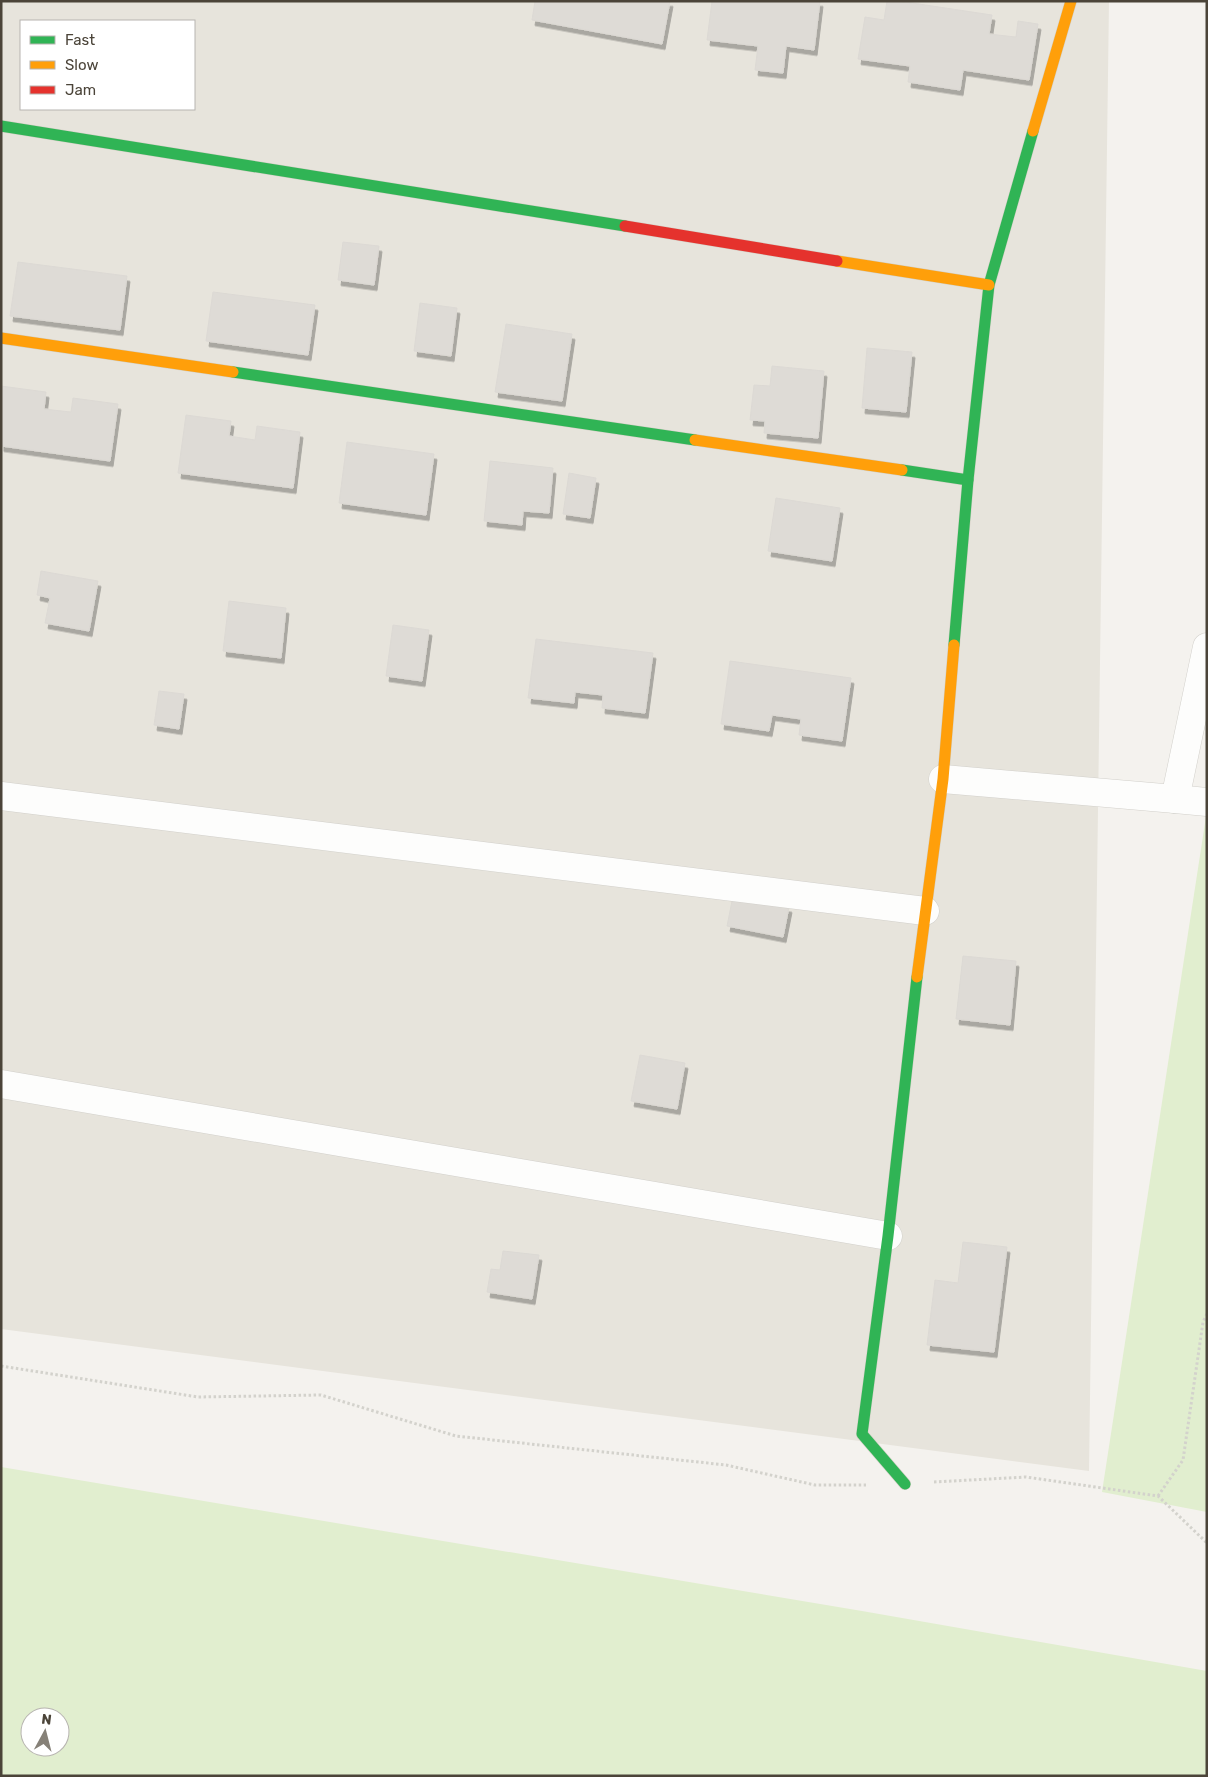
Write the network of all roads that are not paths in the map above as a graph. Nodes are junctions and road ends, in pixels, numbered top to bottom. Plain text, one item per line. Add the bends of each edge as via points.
1 (1072, 1) edge
2 (1, 126) edge
3 (989, 285) junction
4 (1, 338) edge
5 (968, 480) junction
6 (1207, 647) edge
7 (943, 779) junction
8 (1, 796) edge
9 (1176, 799) junction
10 (1207, 802) edge
11 (925, 911) junction
12 (1, 1084) edge
13 (888, 1236) junction
14 (905, 1484) road end

1 - 3 street
2 - 3 street
3 - 5 street
4 - 5 street
5 - 7 street
6 - 9 street
7 - 9 street
7 - 11 street
8 - 11 street
9 - 10 street
11 - 13 street
12 - 13 street
13 - 14 street via 862,1434

